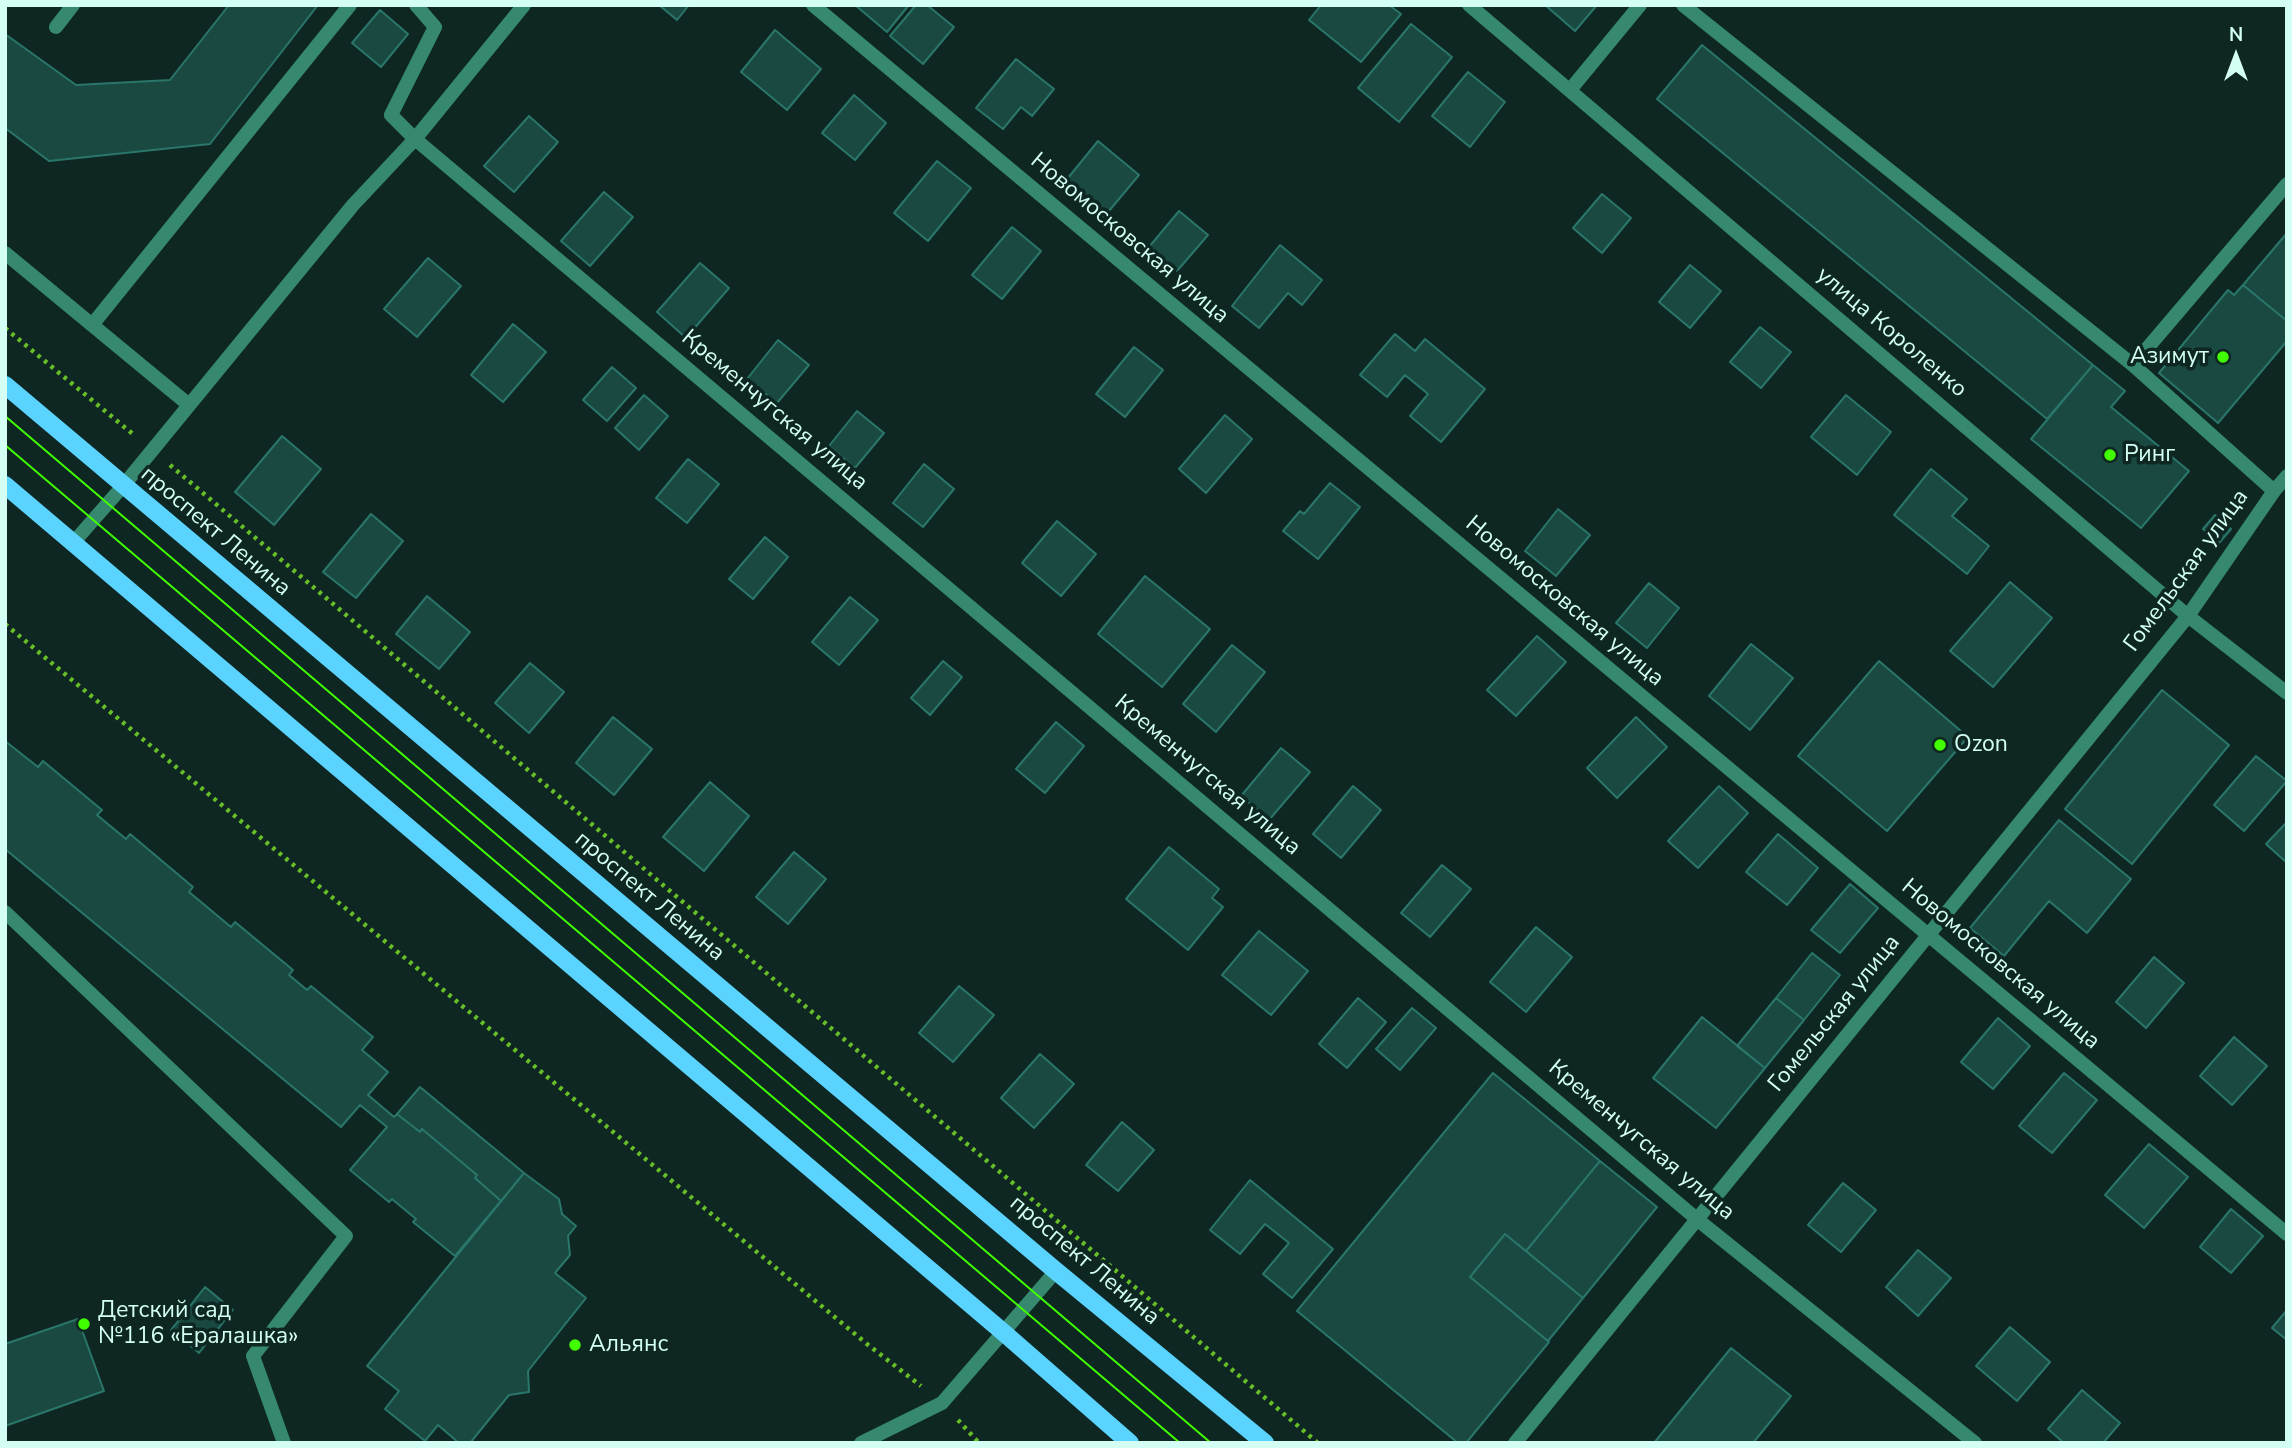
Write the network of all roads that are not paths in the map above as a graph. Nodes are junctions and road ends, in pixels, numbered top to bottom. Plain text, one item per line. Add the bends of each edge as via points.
1 (73, 5) edge
2 (350, 5) edge
3 (416, 5) edge
4 (524, 5) edge
5 (813, 5) edge
6 (1469, 5) edge
7 (1640, 5) edge
8 (1683, 5) edge
9 (56, 27) dead end
10 (1570, 90) junction
11 (415, 139) junction
12 (2287, 184) edge
13 (5, 253) edge
14 (92, 325) junction
15 (2133, 365) junction
16 (5, 385) edge
17 (189, 405) junction
18 (2287, 476) edge
19 (5, 485) edge
20 (122, 486) junction
21 (2274, 491) junction
22 (74, 543) junction
23 (2188, 617) junction
24 (2287, 693) edge
25 (5, 912) edge
26 (1927, 935) junction
27 (1698, 1220) junction
28 (2287, 1234) edge
29 (1056, 1271) junction
30 (1003, 1332) junction
31 (284, 1443) edge
32 (861, 1443) edge
33 (1130, 1443) edge
34 (1265, 1443) edge
35 (1515, 1443) edge
36 (1975, 1443) edge

1 - 9 street
2 - 14 street
3 - 11 street, Кременчугская улица via 435,27 391,116
4 - 11 street
5 - 26 street, Новомосковская улица
6 - 10 street, улица Короленко
7 - 10 street
8 - 15 street
10 - 23 street, улица Короленко
11 - 17 street via 353,205
11 - 27 street, Кременчугская улица
12 - 15 street
13 - 14 street
14 - 17 street
15 - 21 street
16 - 20 main road, проспект Ленина
17 - 20 street
18 - 21 street, Гомельская улица
19 - 22 main road
20 - 22 street
20 - 29 main road, проспект Ленина
21 - 23 street, Гомельская улица
22 - 30 main road
23 - 24 street, улица Короленко
23 - 26 street, Гомельская улица
25 - 31 street via 346,1236 253,1356
26 - 27 street, Гомельская улица
26 - 28 street, Новомосковская улица
27 - 35 street, Гомельская улица
27 - 36 street, Кременчугская улица
29 - 30 street
29 - 34 main road, проспект Ленина
30 - 32 street via 942,1402
30 - 33 main road

